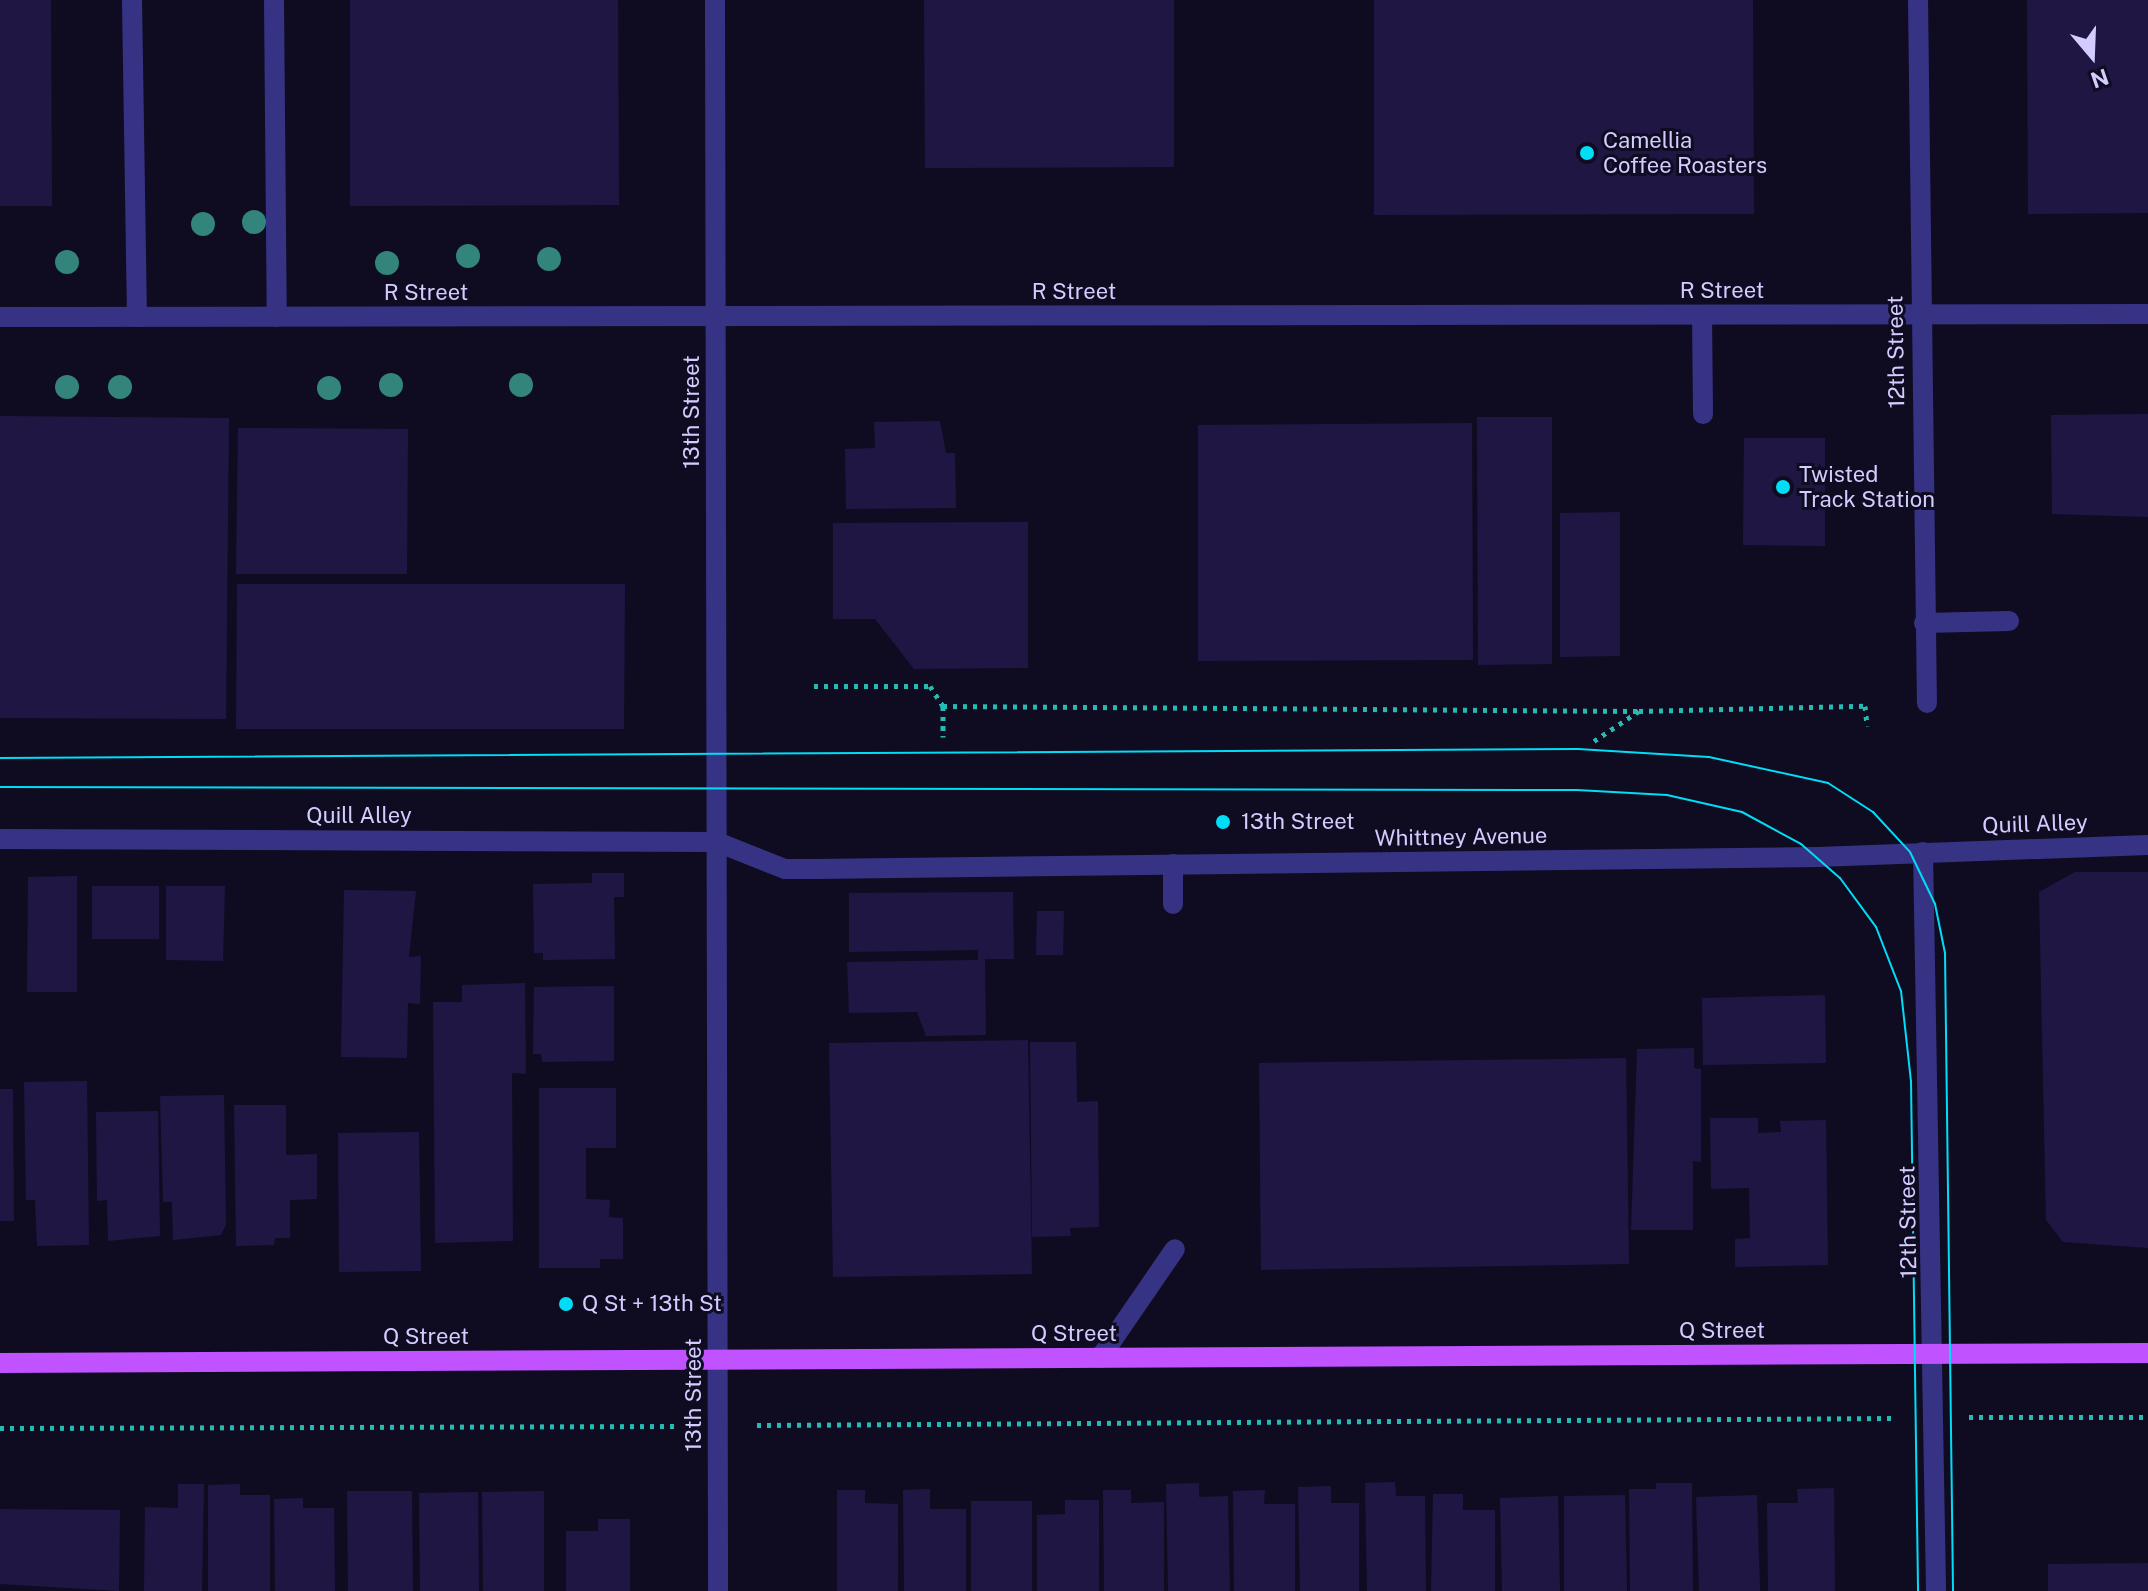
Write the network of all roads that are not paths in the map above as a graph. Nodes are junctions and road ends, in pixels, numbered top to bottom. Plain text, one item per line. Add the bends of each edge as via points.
1 (132, 0) edge
2 (274, 0) edge
3 (715, 0) edge
4 (1918, 0) edge
5 (1919, 314) junction
6 (2148, 314) edge
7 (1702, 315) junction
8 (716, 316) junction
9 (0, 317) edge
10 (137, 317) junction
11 (277, 317) junction
12 (1703, 414) dead end
13 (2009, 621) dead end
14 (1924, 623) junction
15 (1927, 703) dead end
16 (0, 839) edge
17 (717, 842) junction
18 (2148, 845) edge
19 (1923, 852) junction
20 (1173, 864) junction
21 (1173, 904) dead end
22 (1175, 1249) dead end
23 (2148, 1353) edge
24 (1934, 1354) junction
25 (1100, 1358) junction
26 (718, 1359) junction
27 (0, 1363) edge
28 (718, 1591) edge
29 (1936, 1591) edge

1 - 10 street
2 - 11 street
3 - 8 street, 13th Street
4 - 5 street, 12th Street
5 - 6 street, R Street
5 - 7 street, R Street
5 - 14 street, 12th Street
7 - 8 street, R Street
7 - 12 street
8 - 11 street, R Street
8 - 17 street, 13th Street
9 - 10 street, R Street
10 - 11 street, R Street
13 - 14 street
14 - 15 street, 12th Street
16 - 17 street, Quill Alley
17 - 20 street, Whittney Avenue via 785,869
17 - 26 street, 13th Street
18 - 19 street, Quill Alley
19 - 20 street, Whittney Avenue
19 - 24 street, 12th Street
20 - 21 street
22 - 25 street
23 - 24 main road, Q Street
24 - 25 main road, Q Street
24 - 29 street, 12th Street
25 - 26 main road, Q Street
26 - 27 main road, Q Street
26 - 28 street, 13th Street

